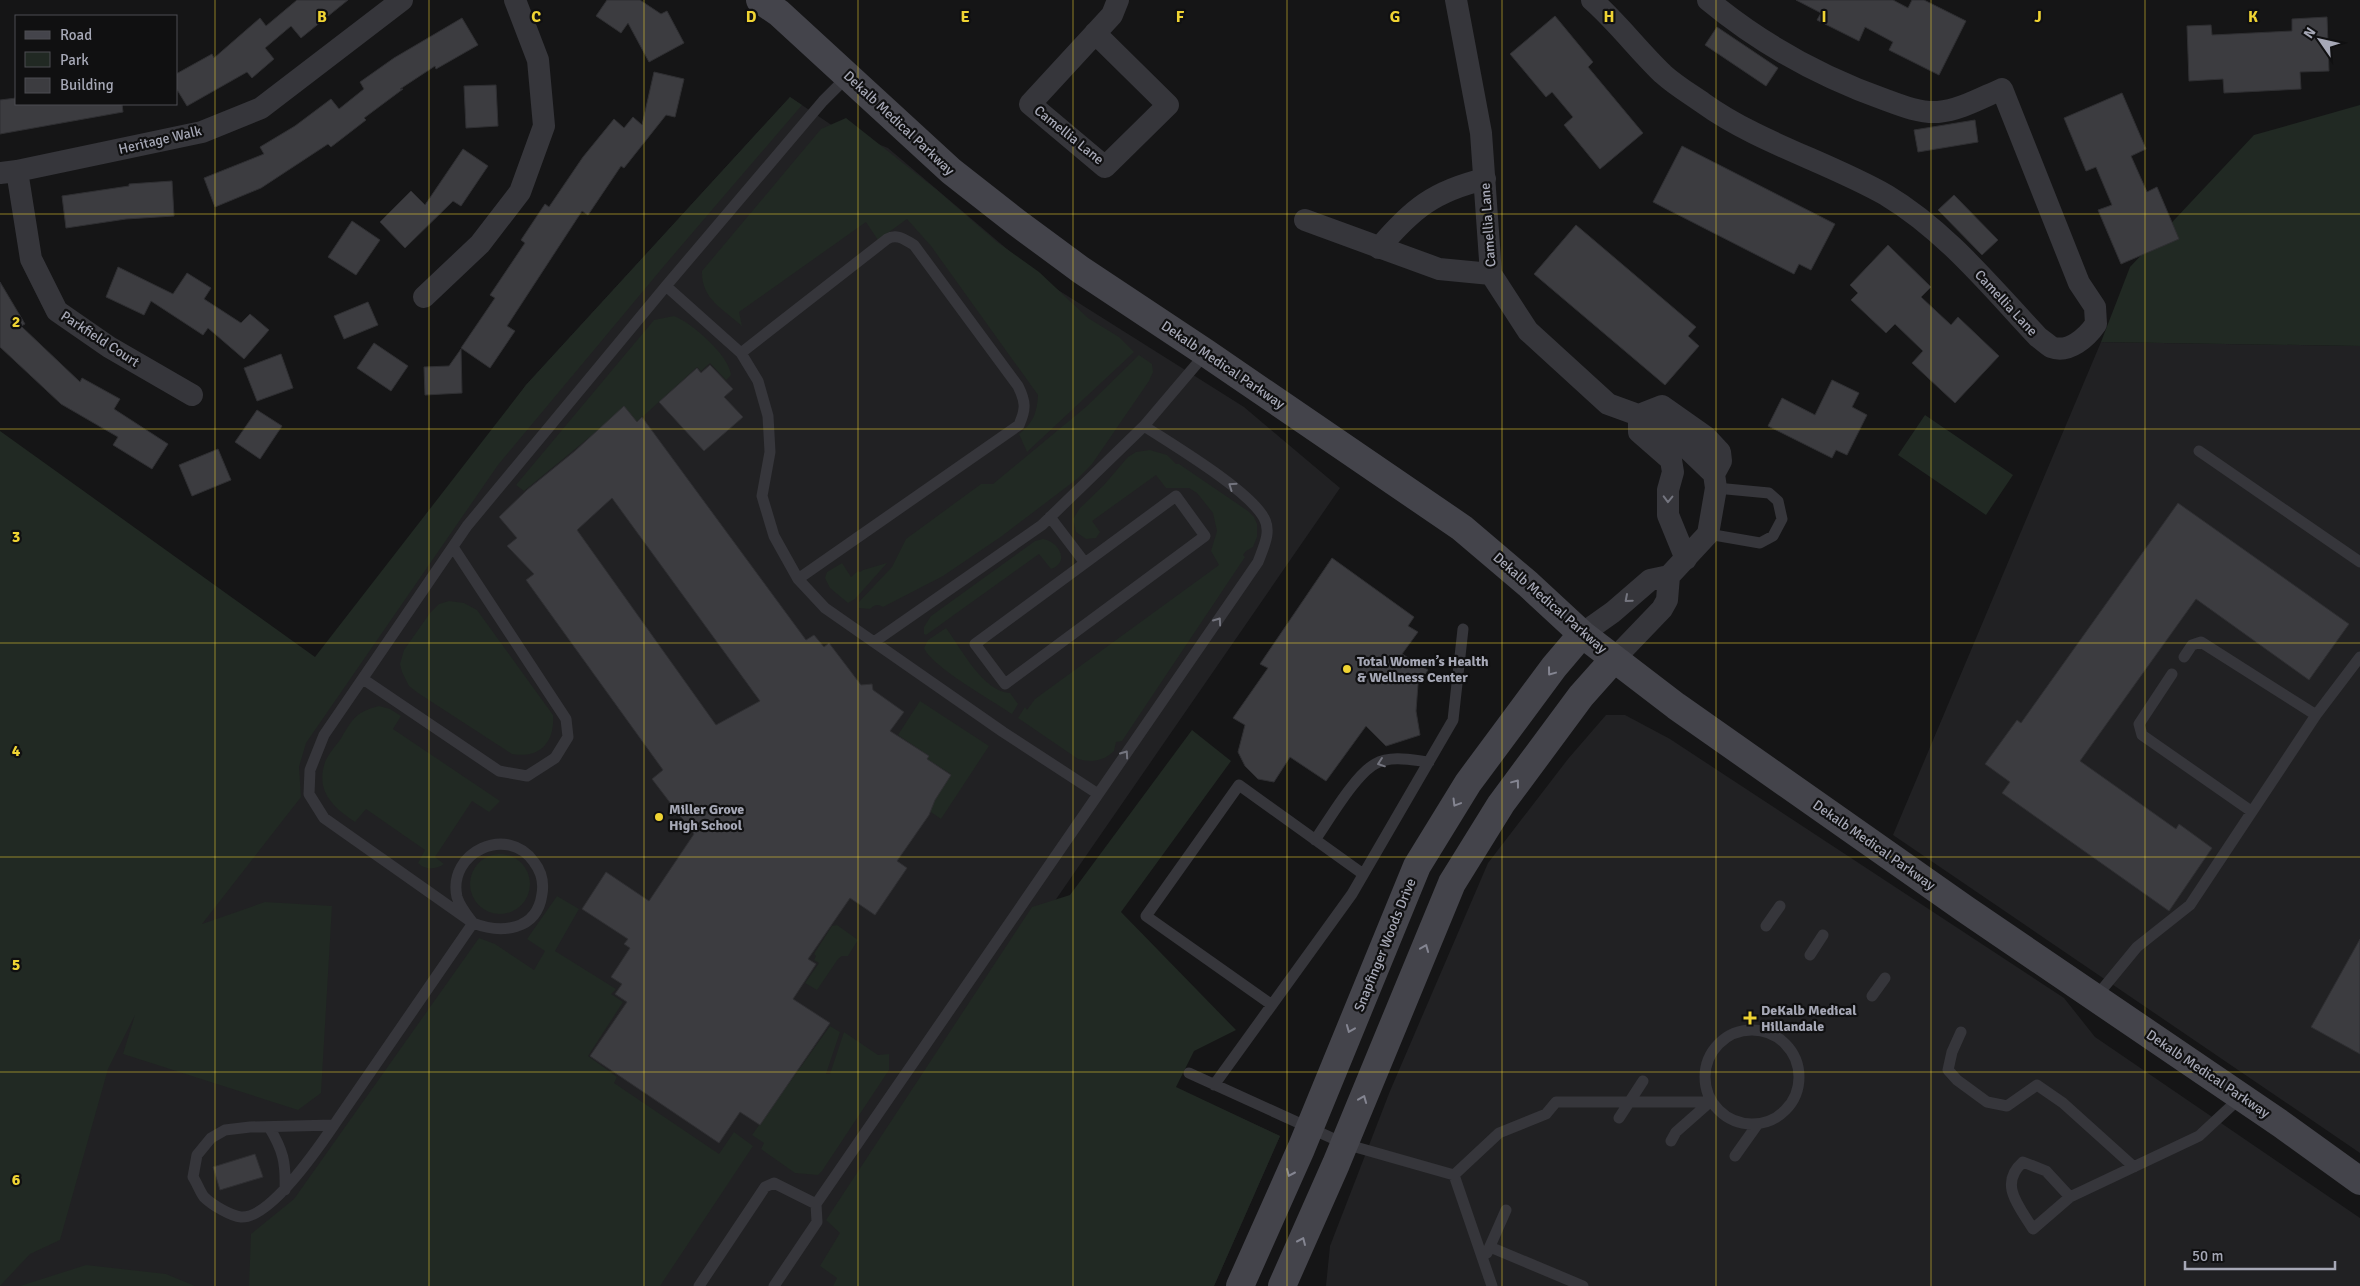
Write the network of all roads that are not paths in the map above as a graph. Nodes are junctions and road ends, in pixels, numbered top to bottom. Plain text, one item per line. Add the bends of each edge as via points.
1 (402, 0) edge
2 (516, 0) edge
3 (760, 0) edge
4 (1118, 0) edge
5 (1456, 0) edge
6 (1592, 0) edge
7 (1708, 0) edge
8 (1095, 33) junction
9 (848, 76) junction
10 (9, 172) edge
11 (1485, 180) junction
12 (1305, 220) dead end
13 (1379, 248) junction
14 (1491, 274) junction
15 (666, 286) junction
16 (424, 297) dead end
17 (741, 353) junction
18 (1206, 353) junction
19 (192, 395) dead end
20 (1144, 426) junction
21 (1684, 445) junction
22 (2199, 451) dead end
23 (1715, 481) junction
24 (1050, 517) junction
25 (1708, 534) junction
26 (453, 547) junction
27 (1686, 559) junction
28 (1085, 562) junction
29 (2360, 562) edge
30 (1669, 576) junction
31 (798, 579) junction
32 (1463, 629) dead end
33 (1582, 634) junction
34 (874, 642) junction
35 (2184, 657) dead end
36 (2360, 658) edge
37 (1614, 659) junction
38 (2172, 674) dead end
39 (363, 679) junction
40 (2316, 715) junction
41 (1429, 762) junction
42 (1098, 794) junction
43 (2251, 812) junction
44 (1315, 840) junction
45 (1363, 874) junction
46 (1780, 906) dead end
47 (473, 923) junction
48 (1766, 926) dead end
49 (1823, 935) dead end
50 (1810, 955) dead end
51 (1885, 978) dead end
52 (1872, 996) dead end
53 (2096, 998) junction
54 (1272, 1005) junction
55 (1961, 1032) dead end
56 (1188, 1073) dead end
57 (1643, 1080) dead end
58 (1214, 1085) junction
59 (2241, 1097) junction
60 (1627, 1102) junction
61 (1710, 1102) junction
62 (1618, 1118) dead end
63 (334, 1125) junction
64 (1757, 1125) junction
65 (269, 1126) junction
66 (1309, 1128) junction
67 (1671, 1141) dead end
68 (1345, 1144) junction
69 (1734, 1156) dead end
70 (2134, 1167) junction
71 (1454, 1175) junction
72 (2360, 1181) edge
73 (286, 1190) junction
74 (2070, 1197) junction
75 (816, 1204) junction
76 (1506, 1210) dead end
77 (1490, 1247) junction
78 (1483, 1264) junction
79 (699, 1286) edge
80 (774, 1286) edge
81 (1240, 1286) edge
82 (1282, 1286) edge
83 (1492, 1286) edge
84 (1583, 1286) edge

1 - 10 street, Heritage Walk via 261,108 202,132
2 - 16 street via 538,60 544,126 520,192 480,244
3 - 9 main road, Dekalb Medical Parkway via 779,13
4 - 8 street, Camellia Lane via 1112,15
5 - 11 street, Camellia Lane via 1481,133
6 - 7 street, Camellia Lane via 1616,21 1664,74 1704,105 1886,196 1925,224 1951,245 2038,337 2053,348 2071,346 2087,336 2096,324 2094,306 2079,283 2002,89 1955,109 1936,112 1914,110 1820,74 1729,18
8 - 8 street, Camellia Lane via 1168,105 1105,167 1030,104
9 - 15 lane via 823,101
9 - 18 main road, Dekalb Medical Parkway via 951,171 1016,222 1081,270
10 - 19 street, Parkfield Court via 31,259 57,312 109,347
11 - 13 street via 1458,186 1432,198 1404,219
11 - 14 street, Camellia Lane
12 - 13 street
13 - 14 street via 1439,269
14 - 21 street, Camellia Lane via 1528,331 1608,404 1652,420
15 - 17 lane
15 - 26 lane
17 - 31 lane via 758,382 768,416 770,452 762,496 769,526
17 - 31 lane via 887,239 901,237 914,245 1025,400 1026,411 1019,425
18 - 20 lane
18 - 33 main road, Dekalb Medical Parkway via 1462,528
20 - 24 lane
42 -> 20 lane via 1258,562 1267,538 1264,518 1245,496
21 - 23 street, Camellia Lane
21 -> 27 street via 1668,490 1668,515
22 - 29 lane
23 - 25 street
23 - 25 lane via 1769,493 1778,501 1782,518 1773,536 1760,543
24 - 28 lane
24 - 34 lane
25 - 27 street
26 - 39 lane
26 - 39 lane via 566,719 568,737 555,758 527,776 499,770
27 - 30 street
28 - 28 lane via 1176,496 1205,536 1005,684 975,644
30 -> 33 street via 1650,580
30 - 37 street via 1667,600 1662,609
31 - 34 lane via 825,608
32 - 41 lane via 1453,720
33 - 37 main road, Dekalb Medical Parkway
33 -> 66 main road, Snapfinger Woods Drive via 1468,782 1417,866
34 - 42 lane
35 - 40 lane via 2192,645 2201,642
36 - 40 lane
37 - 53 main road, Dekalb Medical Parkway via 1676,706
68 -> 37 main road via 1452,883 1501,804 1581,696
38 - 43 lane via 2139,724 2142,735
39 - 47 lane via 324,735 310,770 309,794 324,818
40 - 43 lane
41 -> 44 lane via 1396,758 1376,763 1362,774
41 - 45 lane
42 - 75 lane
43 - 53 lane via 2190,906 2137,947
44 - 45 lane
44 - 54 lane via 1239,785 1146,916
45 - 54 lane
46 - 48 lane
47 - 47 lane via 502,930 516,927 528,919 542,896 543,881 530,856 518,848 495,844 475,851 467,858 456,887 461,907
47 - 63 lane
49 - 50 lane
51 - 52 lane
53 - 59 main road, Dekalb Medical Parkway
54 - 58 lane
55 - 70 lane via 1948,1070 1957,1080 1987,1102 2007,1106 2037,1085 2064,1103
56 - 58 lane
57 - 60 lane
58 - 66 lane
59 - 70 lane via 2199,1136
59 - 72 main road, Dekalb Medical Parkway
60 - 61 lane
60 - 62 lane
60 - 71 lane via 1556,1102 1546,1114 1498,1133
61 - 64 lane via 1730,1121
61 - 64 lane via 1704,1076 1712,1050 1733,1033 1760,1030 1784,1041 1798,1064 1798,1092 1782,1114
61 - 67 lane via 1676,1132
63 - 65 lane
63 - 73 lane
64 - 69 lane
65 - 73 lane via 286,1165
65 - 73 lane via 225,1130 211,1138 197,1155 193,1177 204,1197 223,1210 242,1217 257,1213
66 - 68 lane
66 -> 81 main road, Snapfinger Woods Drive
68 - 71 lane
82 -> 68 main road
70 - 74 lane
71 - 78 lane
74 - 74 lane via 2046,1170 2024,1162 2014,1171 2011,1188 2033,1228
75 - 79 lane via 774,1183 765,1187
75 - 80 lane via 817,1222
76 - 77 lane
77 - 78 lane
77 - 84 lane
78 - 83 lane

